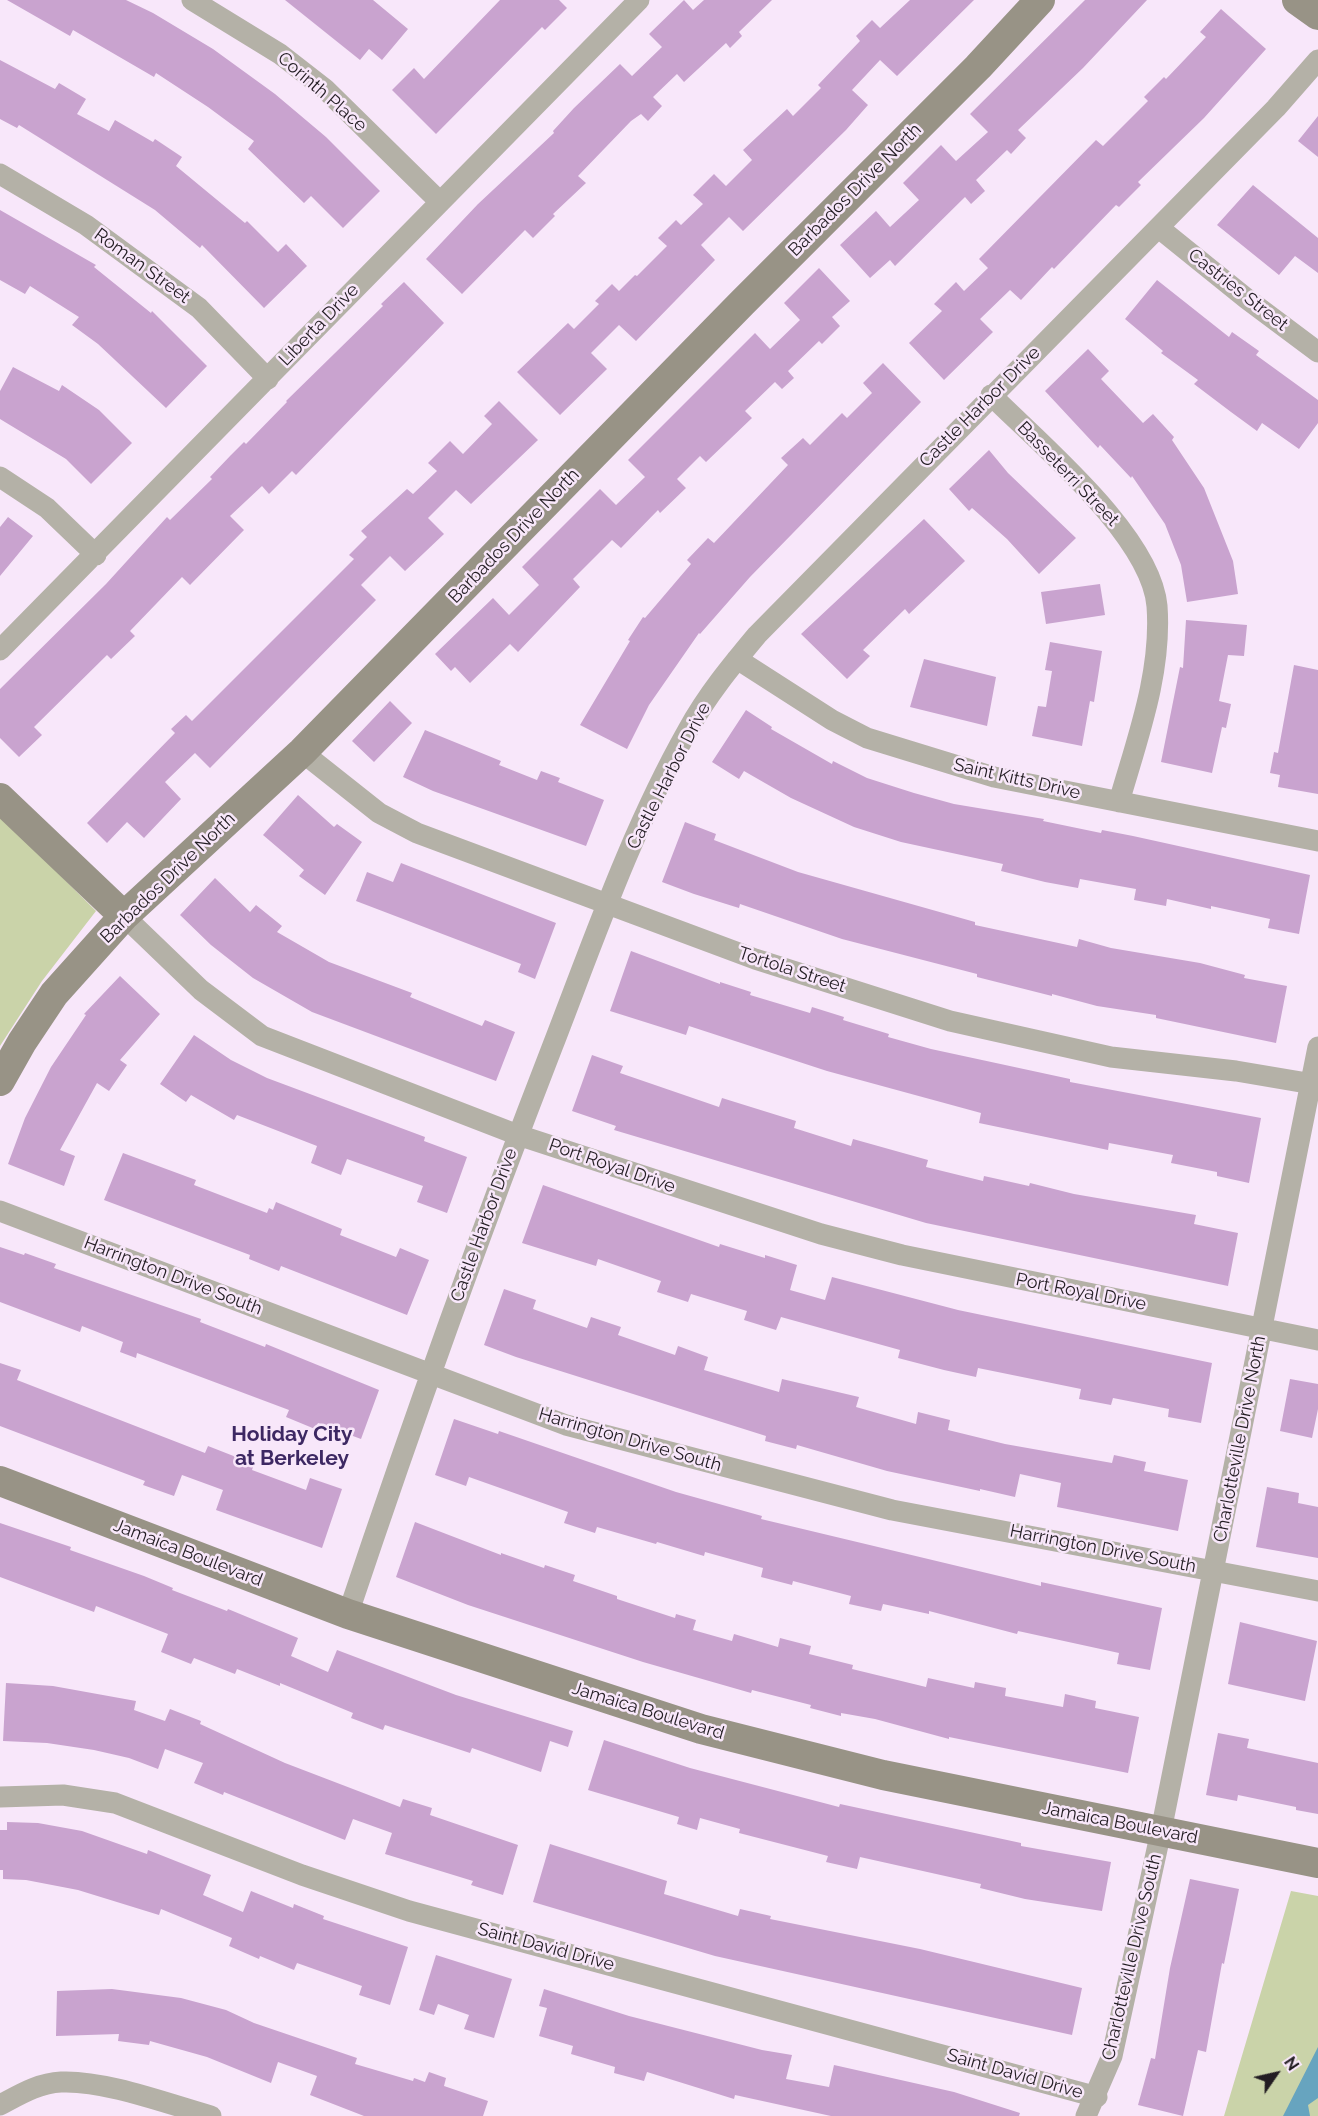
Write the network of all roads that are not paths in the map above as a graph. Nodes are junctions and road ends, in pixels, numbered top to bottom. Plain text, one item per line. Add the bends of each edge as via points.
1 (192, 0) edge
2 (639, 0) edge
3 (1040, 0) edge
4 (1297, 0) edge
5 (1318, 15) edge
6 (1318, 60) edge
7 (0, 174) edge
8 (439, 201) junction
9 (1159, 228) junction
10 (1318, 352) edge
11 (268, 379) junction
12 (991, 395) junction
13 (0, 477) edge
14 (96, 555) junction
15 (0, 650) edge
16 (737, 659) junction
17 (303, 752) junction
18 (0, 798) edge
19 (1119, 802) junction
20 (1318, 841) edge
21 (607, 904) junction
22 (124, 916) junction
23 (1318, 1047) edge
24 (0, 1082) edge
25 (1313, 1084) edge
26 (518, 1135) junction
27 (0, 1211) edge
28 (1261, 1328) junction
29 (1318, 1340) edge
30 (429, 1373) junction
31 (0, 1481) edge
32 (1214, 1570) junction
33 (1318, 1591) edge
34 (348, 1614) junction
35 (0, 1797) edge
36 (1161, 1831) junction
37 (1318, 1863) edge
38 (1096, 2097) junction
39 (0, 2105) edge
40 (211, 2116) edge
41 (1086, 2116) edge

1 - 8 street, Corinth Place via 280,54 316,82
2 - 8 street, Liberta Drive
3 - 17 street, Barbados Drive North
4 - 5 street
6 - 9 street, Castle Harbor Drive
7 - 11 street, Roman Street via 86,225 199,308
8 - 11 street, Liberta Drive
9 - 10 street, Castries Street
9 - 12 street, Castle Harbor Drive
11 - 14 street, Liberta Drive
12 - 16 street, Castle Harbor Drive
12 - 19 street, Basseterri Street via 1115,519 1149,576 1156,605 1149,697
13 - 14 street via 47,508
14 - 15 street, Liberta Drive
16 - 19 street, Saint Kitts Drive via 831,720 867,738 994,777
16 - 21 street, Castle Harbor Drive via 688,730
17 - 21 street, Tortola Street via 379,813 417,833
17 - 22 street, Barbados Drive North
18 - 22 street, Port Royal Drive
19 - 20 street, Saint Kitts Drive
21 - 25 street, Tortola Street via 755,959 950,1021 1111,1057
21 - 26 street, Castle Harbor Drive
22 - 24 street, Barbados Drive North via 54,994
22 - 26 street, Port Royal Drive via 201,990 262,1036
23 - 25 street, Charlotteville Drive North
25 - 28 street, Charlotteville Drive North
26 - 28 street, Port Royal Drive via 821,1234 902,1255
26 - 30 street, Castle Harbor Drive
27 - 30 street, Harrington Drive South
28 - 29 street, Port Royal Drive
28 - 32 street, Charlotteville Drive North
30 - 32 street, Harrington Drive South via 566,1425 892,1510
30 - 34 street, Castle Harbor Drive
31 - 34 street, Jamaica Boulevard
32 - 33 street, Harrington Drive South
32 - 36 street, Charlotteville Drive North
34 - 36 street, Jamaica Boulevard via 701,1729 883,1775
35 - 38 street, Saint David Drive via 63,1795 115,1803 302,1875 409,1911
36 - 37 street, Jamaica Boulevard
36 - 38 street, Charlotteville Drive South via 1112,2056
38 - 41 street, Charlotteville Drive South
39 - 40 street via 33,2088 60,2082 90,2084

